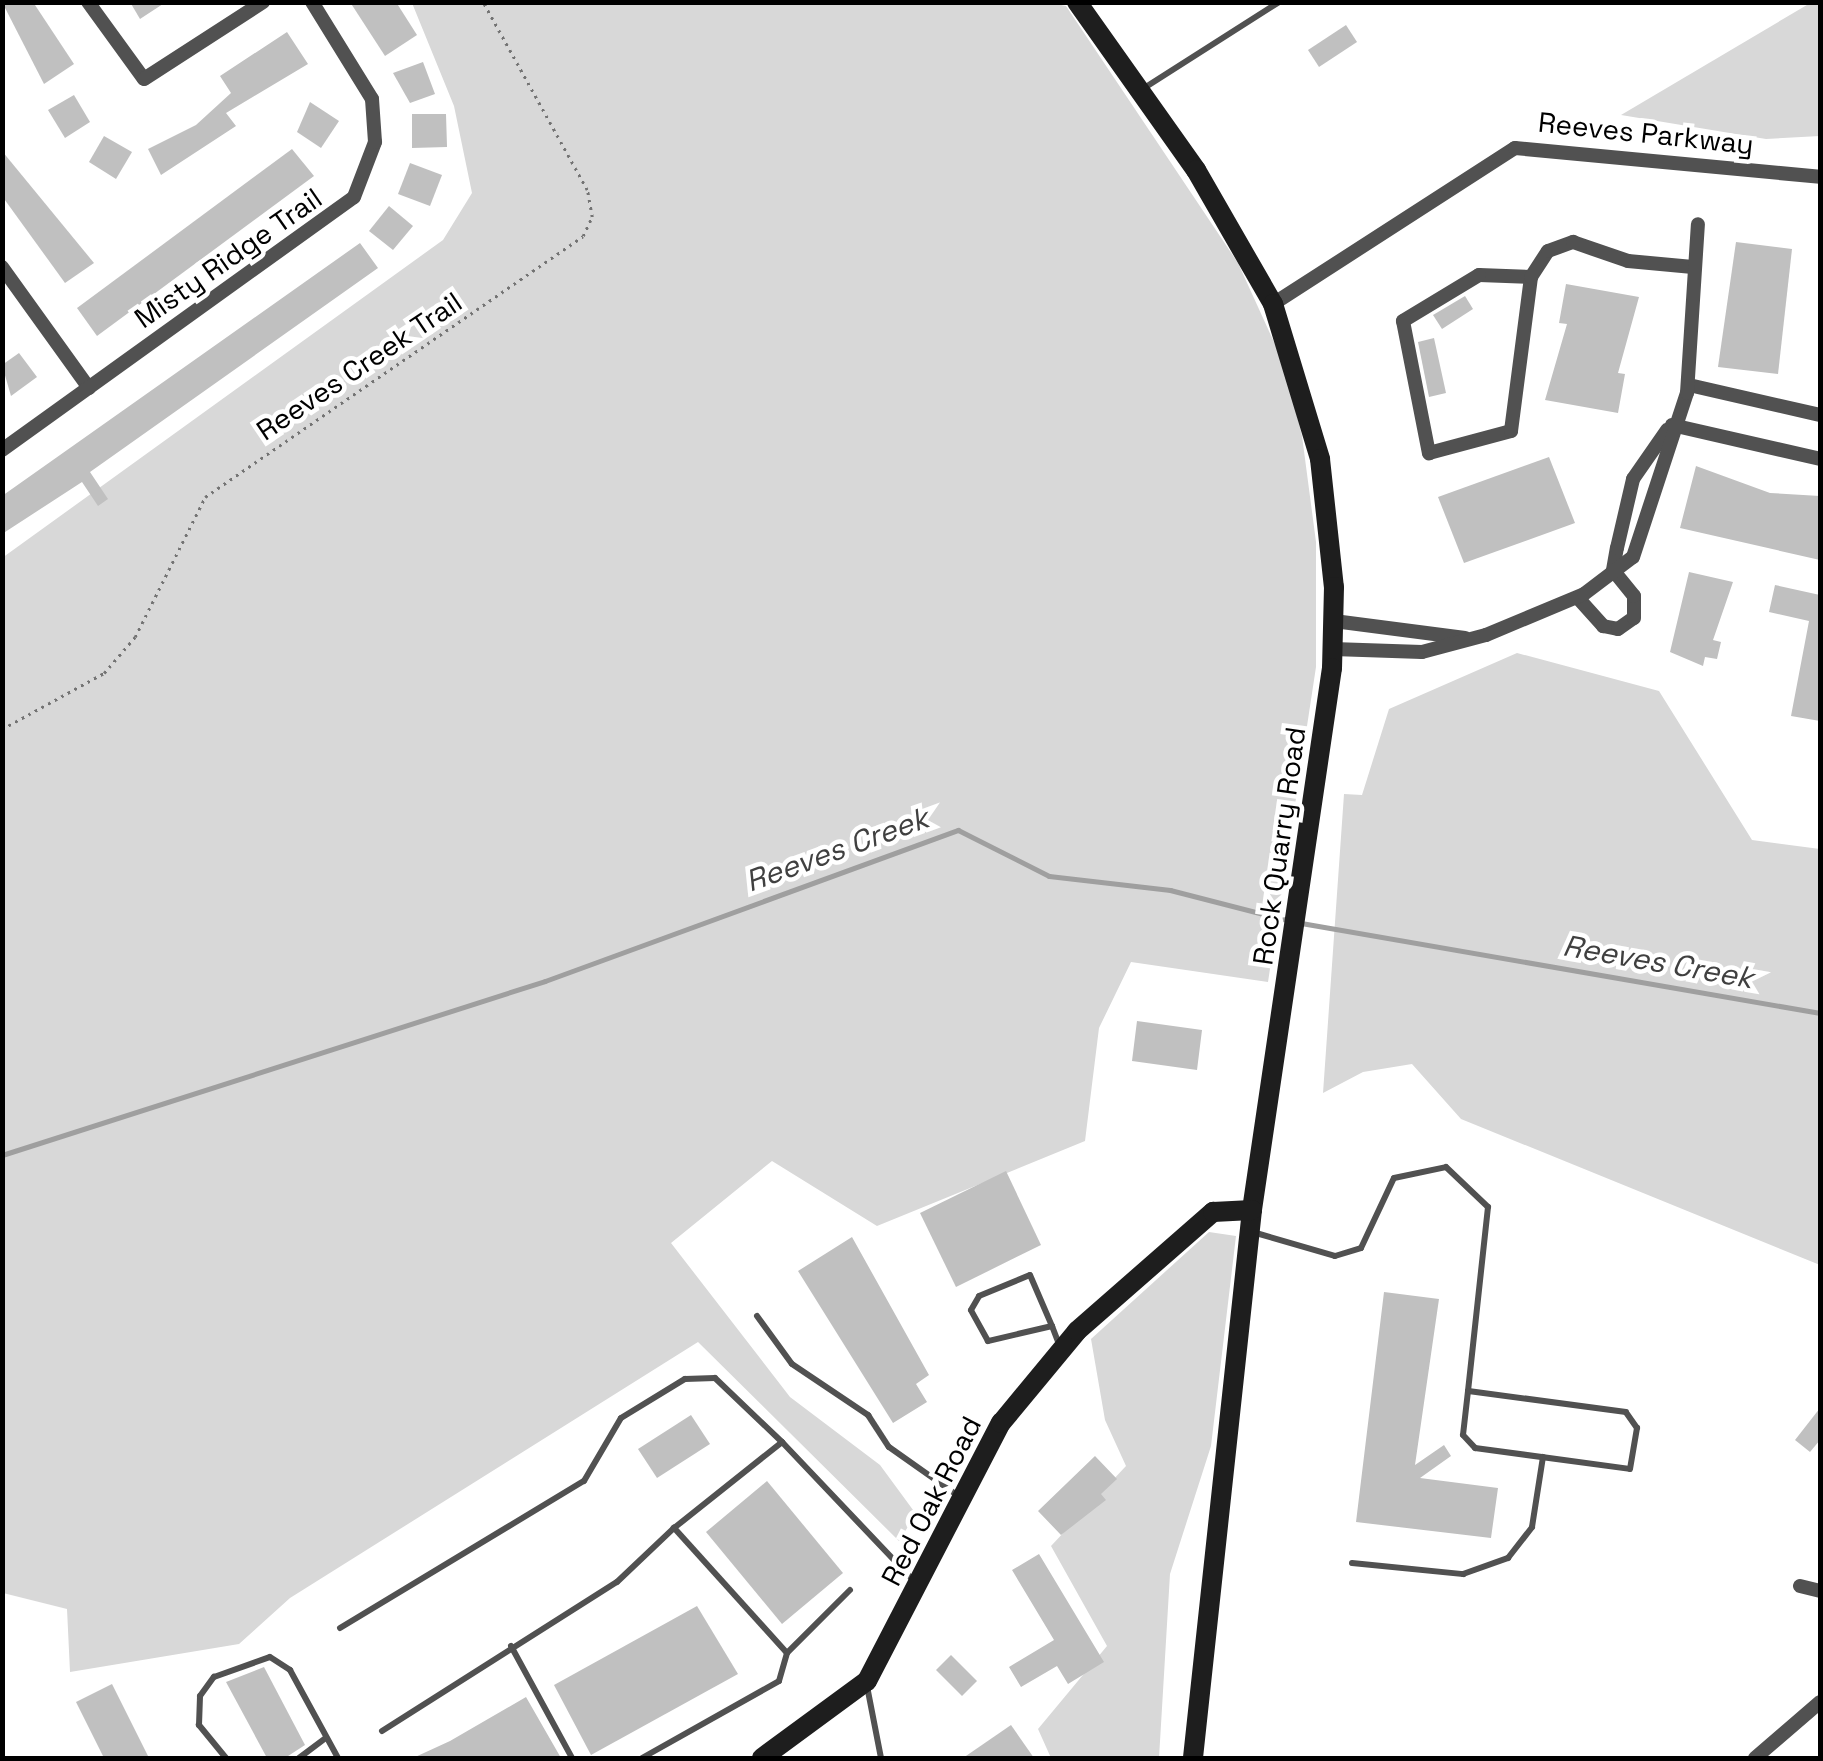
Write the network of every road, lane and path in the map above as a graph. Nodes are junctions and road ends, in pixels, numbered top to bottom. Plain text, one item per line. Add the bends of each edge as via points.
1 (88, 2) edge
2 (263, 2) edge
3 (312, 2) edge
4 (483, 2) edge
5 (1278, 2) edge
6 (1080, 3) edge
7 (1140, 90) junction
8 (1820, 177) edge
9 (1698, 224) dead end
10 (2, 267) edge
11 (1693, 267) junction
12 (1530, 277) junction
13 (1273, 304) junction
14 (1688, 384) junction
15 (88, 388) junction
16 (1820, 413) edge
17 (1672, 425) junction
18 (2, 450) edge
19 (1820, 458) edge
20 (1614, 570) junction
21 (1578, 598) junction
22 (1334, 620) junction
23 (1466, 638) junction
24 (1334, 649) junction
25 (2, 729) edge
26 (1252, 1210) junction
27 (1250, 1232) junction
28 (757, 1316) dead end
29 (1052, 1326) junction
30 (1062, 1349) junction
31 (1468, 1391) junction
32 (782, 1442) junction
33 (1544, 1457) junction
34 (963, 1498) junction
35 (674, 1528) junction
36 (1352, 1564) dead end
37 (1800, 1586) dead end
38 (919, 1587) junction
39 (850, 1590) dead end
40 (1820, 1591) edge
41 (340, 1628) dead end
42 (512, 1646) junction
43 (787, 1653) junction
44 (867, 1681) junction
45 (1820, 1702) edge
46 (382, 1731) dead end
47 (326, 1738) junction
48 (226, 1758) edge
49 (299, 1758) edge
50 (338, 1758) edge
51 (572, 1758) edge
52 (642, 1758) edge
53 (762, 1758) edge
54 (881, 1758) edge
55 (1193, 1758) edge
56 (1755, 1758) edge

1 - 2 street via 144,79
3 - 15 street, Misty Ridge Trail via 372,99 367,177 333,216
4 - 25 path, Reeves Creek Trail via 587,190 592,217 583,236 205,498 135,637 104,673
5 - 7 lane
6 - 7 street, Rock Quarry Road
7 - 13 street, Rock Quarry Road
8 - 13 street, Reeves Parkway via 1516,148
9 - 11 street
10 - 15 street
11 - 12 street via 1628,261 1574,242 1548,251
11 - 14 street
12 - 12 street via 1511,431 1436,456 1420,438 1403,321 1479,274
13 - 22 street, Rock Quarry Road via 1320,459
14 - 16 street
14 - 17 street
15 - 18 street, Misty Ridge Trail
17 - 19 street
17 - 20 street via 1633,479
17 - 20 street via 1640,546
20 - 21 street
20 - 21 street via 1637,602 1629,624 1603,626
21 - 23 street
22 - 23 street
22 - 24 street, Rock Quarry Road
23 - 24 street via 1422,652
24 - 26 street, Rock Quarry Road
26 - 27 street, Rock Quarry Road
26 - 30 street, Red Oak Road via 1213,1212 1172,1241
27 - 31 lane via 1335,1256 1361,1248 1394,1178 1446,1167 1468,1182 1488,1207
27 - 55 street, Rock Quarry Road
28 - 34 lane via 792,1364 868,1414 889,1447
29 - 29 lane via 1030,1274 979,1296 971,1310 988,1341
29 - 30 lane
30 - 34 street, Red Oak Road via 1001,1423
31 - 33 lane via 1463,1435 1475,1448
31 - 33 lane via 1626,1412 1637,1428 1630,1469
32 - 35 lane
32 - 38 lane
32 - 41 lane via 715,1378 684,1380 621,1418 584,1480
33 - 36 lane via 1532,1527 1508,1558 1463,1574
34 - 38 street, Red Oak Road
35 - 42 lane via 617,1582
35 - 43 lane
37 - 40 street
38 - 44 street, Red Oak Road
39 - 43 lane
42 - 46 lane
42 - 51 lane
43 - 52 lane via 778,1681
44 - 53 street, Red Oak Road
44 - 54 lane
45 - 56 street
47 - 48 lane via 290,1670 270,1656 245,1661 200,1696 198,1725
47 - 49 lane
47 - 50 lane

